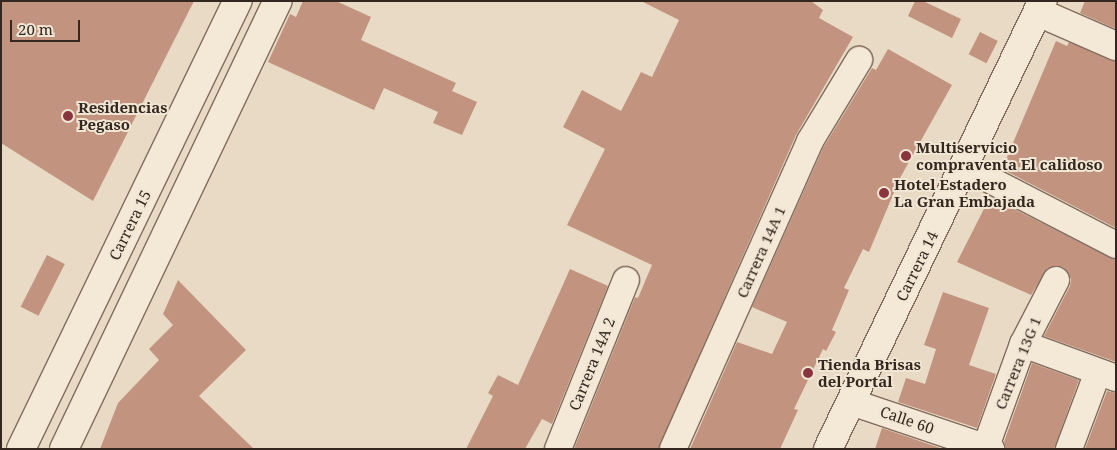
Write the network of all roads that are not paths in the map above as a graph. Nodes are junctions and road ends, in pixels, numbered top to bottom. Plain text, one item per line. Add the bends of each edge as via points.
1 (238, 1) edge
2 (278, 1) edge
3 (1040, 7) edge
4 (1116, 46) edge
5 (859, 60) dead end
6 (965, 167) junction
7 (1116, 245) edge
8 (626, 280) dead end
9 (1056, 280) dead end
10 (1023, 344) junction
11 (1107, 375) edge
12 (56, 376) junction
13 (91, 394) junction
14 (851, 402) junction
15 (987, 448) edge
16 (21, 449) edge
17 (64, 449) edge
18 (558, 449) edge
19 (673, 449) edge
20 (828, 449) edge
21 (1069, 449) edge

1 - 12 main road, Carrera 15
2 - 13 main road
3 - 4 main road
3 - 6 main road, Carrera 14
5 - 19 street, Carrera 14A 1 via 810,141
6 - 7 street
6 - 14 main road, Carrera 14
8 - 18 street, Carrera 14A 2
9 - 10 street, Carrera 13G 1
10 - 11 street
10 - 15 street, Carrera 13G 1
11 - 21 street
12 - 13 main road
12 - 16 main road, Carrera 15
13 - 17 main road
14 - 15 street, Calle 60
14 - 20 main road, Carrera 14

